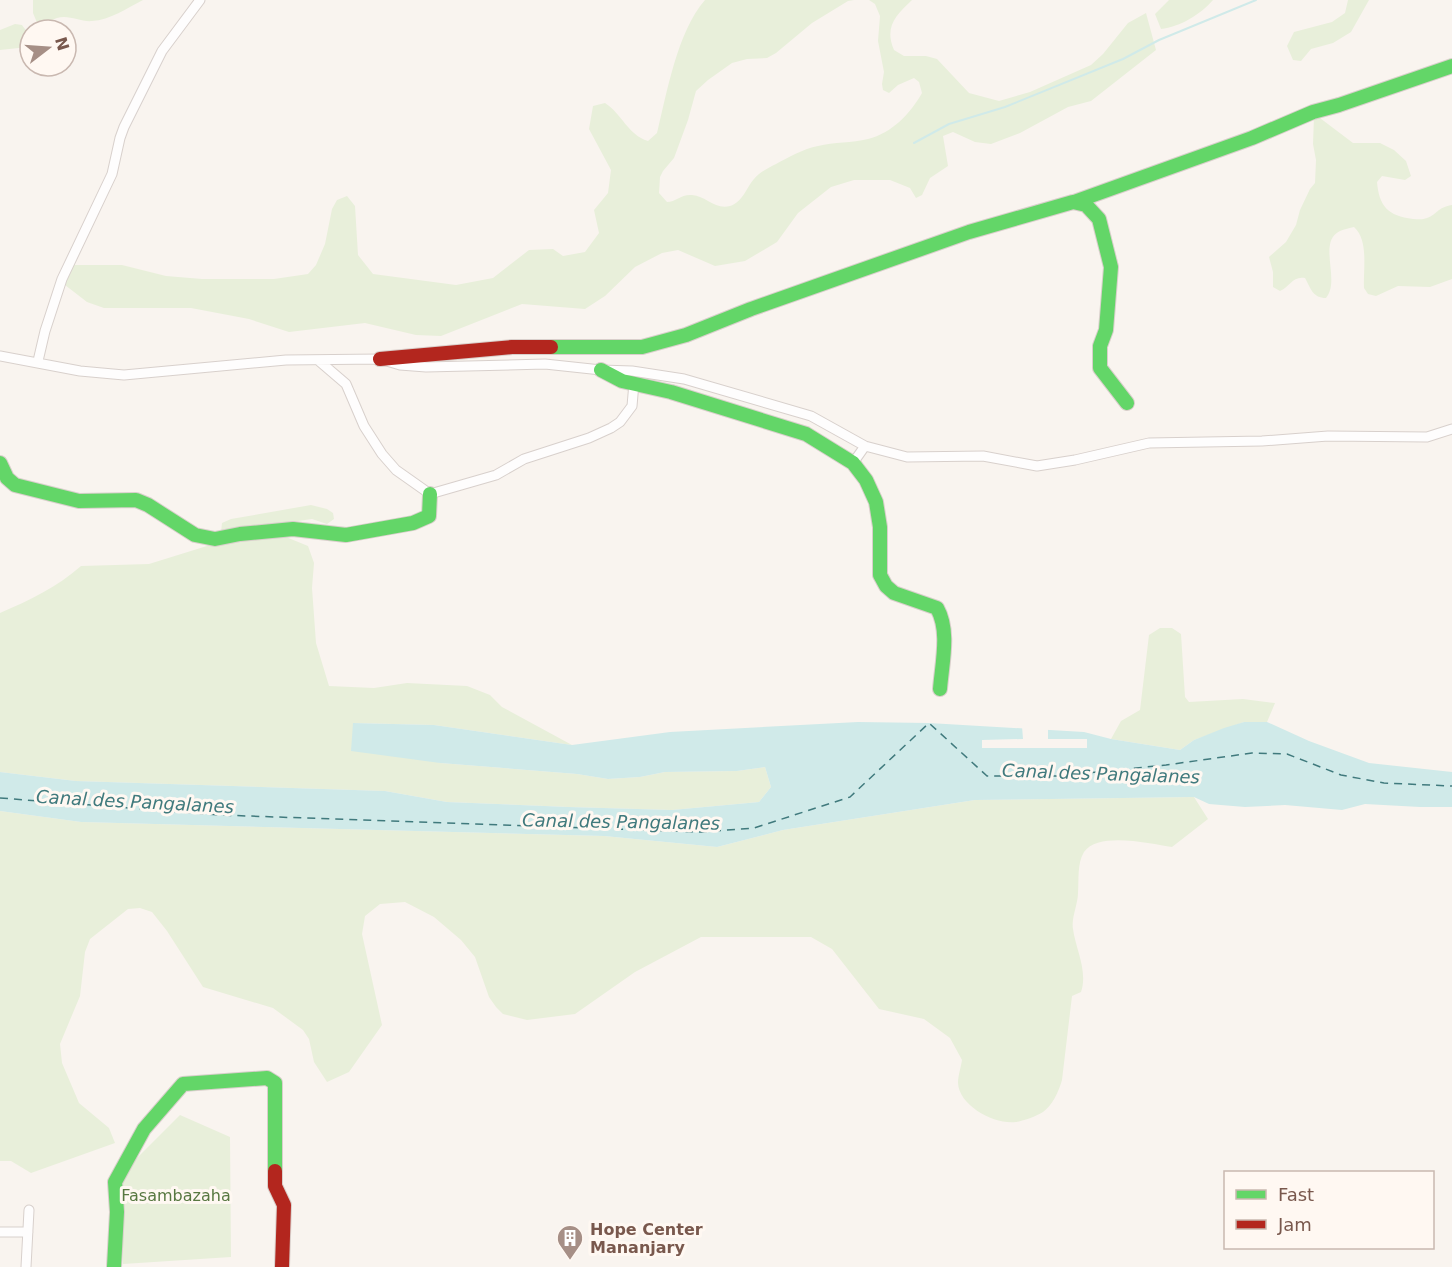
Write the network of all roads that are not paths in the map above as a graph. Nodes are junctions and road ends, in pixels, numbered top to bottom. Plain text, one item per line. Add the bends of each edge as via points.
1 (200, 0) edge
2 (1452, 66) edge
3 (1072, 202) junction
4 (0, 356) edge
5 (380, 359) junction
6 (318, 360) junction
7 (38, 361) junction
8 (601, 370) junction
9 (634, 383) junction
10 (1127, 403) dead end
11 (1452, 429) edge
12 (865, 446) junction
13 (0, 463) edge
14 (853, 464) junction
15 (430, 494) junction
16 (940, 689) dead end
17 (29, 1210) dead end
18 (0, 1232) edge
19 (28, 1232) junction
20 (26, 1267) edge
21 (114, 1267) edge
22 (282, 1267) edge

1 - 7 street via 162,51 124,127 112,174 62,279
2 - 3 street via 1313,111 1252,138
3 - 5 street via 969,232 686,335 642,347 512,347
3 - 10 street via 1086,205 1099,219 1111,267 1100,368
4 - 7 street
5 - 6 street
5 - 8 street via 426,367 544,364
6 - 7 street via 124,375
6 - 15 street via 346,384 364,426 389,462
8 - 9 street
8 - 12 street via 694,382 811,416
9 - 14 street via 806,434
9 - 15 street via 632,406 611,428 524,459 496,474
11 - 12 street via 1427,436 1149,443 1037,466 983,456 907,458
12 - 14 street
13 - 15 street via 15,485 79,501 136,500 195,535 215,538 293,530 346,535 413,523 429,516
14 - 16 street via 876,502 880,575 886,586 894,593 936,608 942,617
17 - 19 street
18 - 19 street
19 - 20 street
21 - 22 street via 115,1182 144,1129 183,1084 267,1078 274,1083 275,1186 284,1204

